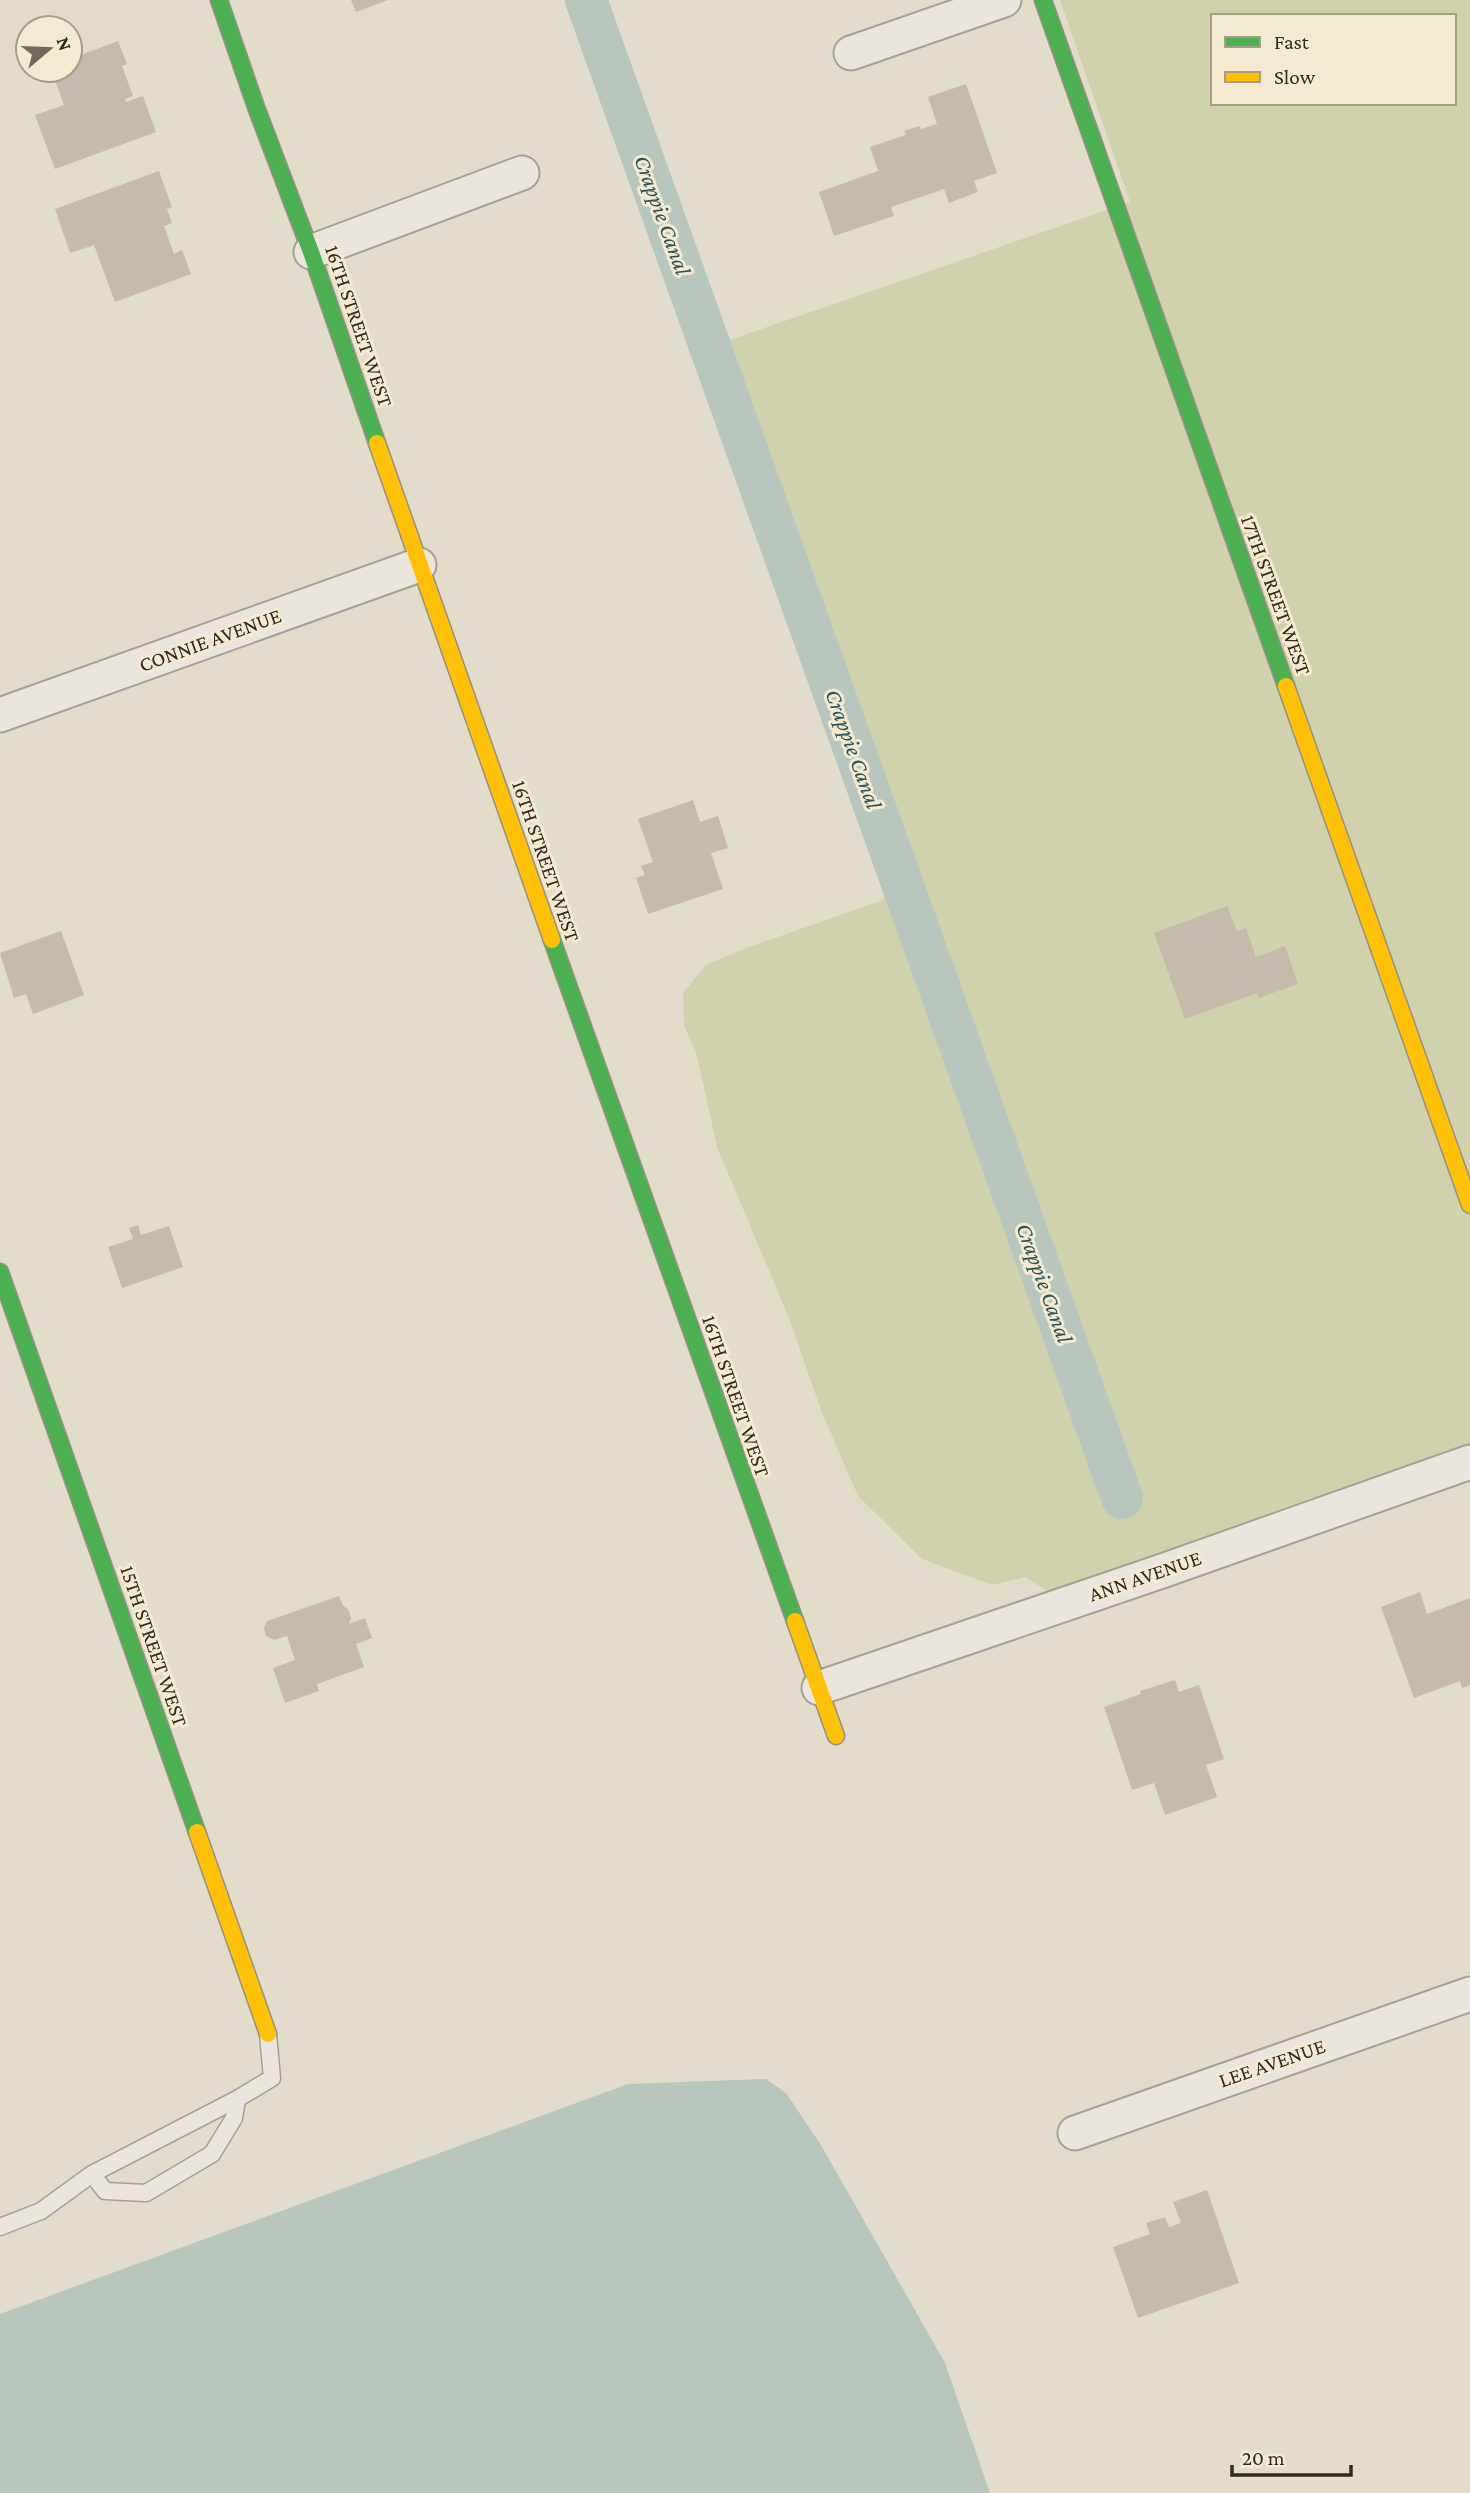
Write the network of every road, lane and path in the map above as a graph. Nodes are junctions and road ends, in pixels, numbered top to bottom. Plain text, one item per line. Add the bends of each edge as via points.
1 (219, 0) edge
2 (1004, 0) edge
3 (1043, 0) edge
4 (851, 53) dead end
5 (522, 173) dead end
6 (312, 251) junction
7 (419, 565) junction
8 (0, 715) edge
9 (1470, 1205) edge
10 (0, 1272) edge
11 (1470, 1462) edge
12 (819, 1688) junction
13 (836, 1736) dead end
14 (1470, 1994) edge
15 (268, 2034) joint
16 (237, 2099) junction
17 (1075, 2133) dead end
18 (92, 2174) junction
19 (0, 2227) edge

1 - 6 street, 16TH STREET WEST
2 - 4 street
3 - 9 street, 17TH STREET WEST
5 - 6 street
6 - 7 street, 16TH STREET WEST
7 - 8 street, CONNIE AVENUE
7 - 12 street, 16TH STREET WEST
10 - 15 street, 15TH STREET WEST
11 - 12 street, ANN AVENUE
12 - 13 street, 16TH STREET WEST
14 - 17 street, LEE AVENUE
15 - 16 lane via 272,2078
16 - 18 lane
16 - 18 lane via 234,2118 212,2154 155,2189 146,2193 105,2191
18 - 19 lane via 41,2211

